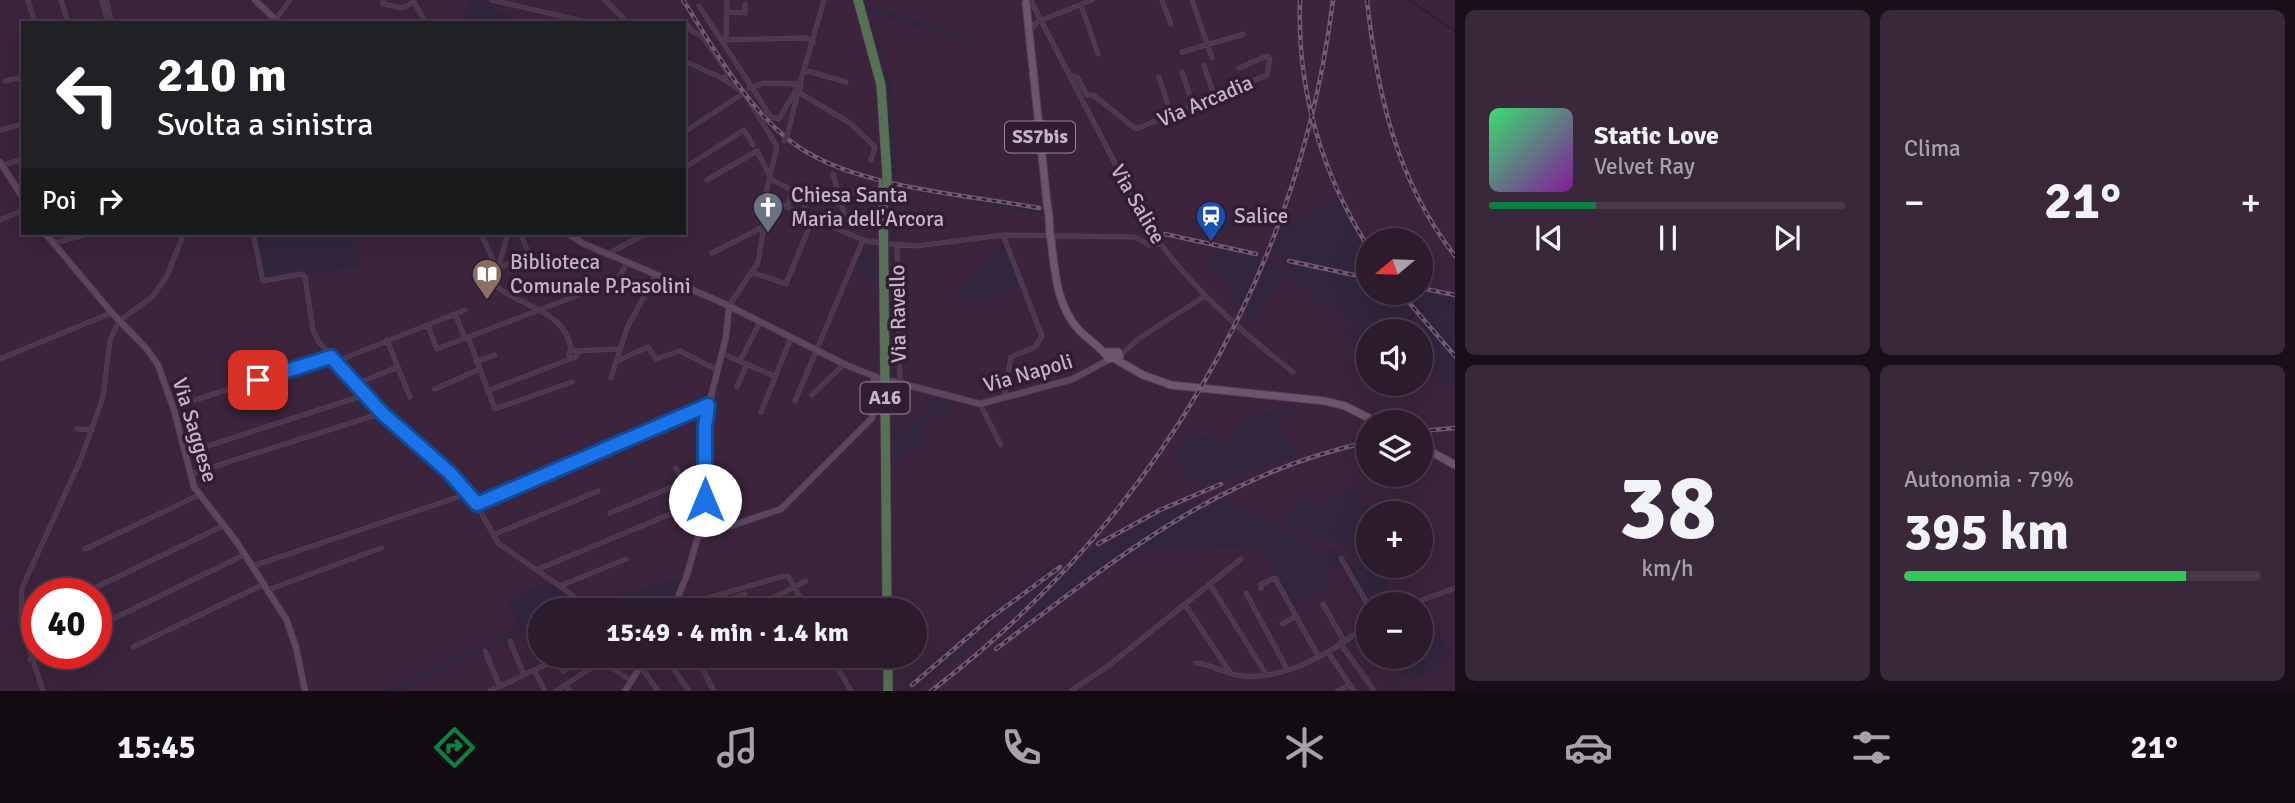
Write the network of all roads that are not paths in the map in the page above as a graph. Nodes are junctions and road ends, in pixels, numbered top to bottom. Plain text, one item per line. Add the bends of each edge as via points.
1 (28, 0) edge
2 (61, 0) edge
3 (104, 0) edge
4 (255, 0) edge
5 (290, 0) edge
6 (383, 0) edge
7 (492, 0) edge
8 (605, 0) edge
9 (727, 0) edge
10 (1092, 0) edge
11 (1162, 0) edge
12 (1192, 0) edge
13 (414, 1) edge
14 (823, 1) edge
15 (1028, 1) edge
16 (745, 4) dead end
17 (857, 4) edge
18 (1081, 5) junction
19 (699, 6) dead end
20 (616, 12) junction
21 (727, 12) junction
22 (107, 20) dead end
23 (1042, 20) junction
24 (34, 21) edge
25 (67, 21) edge
26 (112, 21) edge
27 (274, 21) edge
28 (276, 21) edge
29 (425, 21) edge
30 (582, 21) edge
31 (615, 21) edge
32 (626, 21) edge
33 (686, 23) edge
34 (1171, 24) dead end
35 (1244, 34) dead end
36 (724, 39) junction
37 (813, 42) junction
38 (1029, 42) junction
39 (1207, 44) junction
40 (1182, 52) dead end
41 (1098, 54) dead end
42 (1212, 58) dead end
43 (686, 62) edge
44 (1204, 65) dead end
45 (1239, 68) dead end
46 (804, 70) junction
47 (1182, 72) dead end
48 (1071, 75) junction
49 (21, 76) edge
50 (1159, 77) dead end
51 (724, 80) junction
52 (2, 81) edge
53 (846, 82) dead end
54 (798, 87) junction
55 (749, 88) junction
56 (744, 93) junction
57 (1214, 96) junction
58 (1192, 105) junction
59 (1171, 114) junction
60 (21, 125) edge
61 (0, 130) edge
62 (686, 131) edge
63 (753, 145) dead end
64 (777, 146) junction
65 (21, 159) edge
66 (871, 160) dead end
67 (1, 163) edge
68 (686, 167) edge
69 (833, 174) dead end
70 (769, 175) junction
71 (707, 180) dead end
72 (812, 189) dead end
73 (861, 190) dead end
74 (21, 195) edge
75 (816, 195) dead end
76 (839, 196) junction
77 (766, 198) junction
78 (842, 205) junction
79 (787, 207) junction
80 (21, 211) edge
81 (802, 213) junction
82 (813, 218) junction
83 (0, 220) edge
84 (764, 227) junction
85 (838, 229) junction
86 (47, 235) edge
87 (84, 235) edge
88 (183, 235) edge
89 (253, 235) edge
90 (482, 235) edge
91 (507, 235) edge
92 (521, 235) edge
93 (571, 235) edge
94 (644, 235) edge
95 (1003, 235) junction
96 (863, 240) junction
97 (55, 243) junction
98 (880, 243) dead end
99 (891, 244) dead end
100 (1160, 244) junction
101 (897, 245) junction
102 (712, 253) dead end
103 (607, 254) junction
104 (627, 262) junction
105 (497, 269) junction
106 (753, 273) junction
107 (656, 274) junction
108 (1205, 296) junction
109 (729, 306) junction
110 (539, 309) junction
111 (465, 310) dead end
112 (112, 313) junction
113 (455, 314) junction
114 (120, 321) junction
115 (760, 322) junction
116 (428, 326) junction
117 (466, 338) junction
118 (791, 338) junction
119 (387, 340) junction
120 (1093, 342) junction
121 (621, 349) junction
122 (574, 351) junction
123 (817, 351) junction
124 (723, 354) junction
125 (495, 355) dead end
126 (1113, 356) junction
127 (331, 357) junction
128 (0, 359) edge
129 (337, 361) junction
130 (617, 361) junction
131 (740, 361) junction
132 (476, 362) junction
133 (747, 364) junction
134 (844, 364) junction
135 (398, 366) junction
136 (1093, 369) junction
137 (478, 370) junction
138 (719, 370) junction
139 (1293, 372) dead end
140 (774, 376) junction
141 (874, 376) junction
142 (611, 378) dead end
143 (881, 379) dead end
144 (572, 382) dead end
145 (892, 382) dead end
146 (900, 383) junction
147 (356, 384) junction
148 (737, 387) dead end
149 (435, 389) dead end
150 (487, 391) junction
151 (365, 395) junction
152 (811, 395) dead end
153 (410, 397) dead end
154 (1003, 400) junction
155 (794, 401) dead end
156 (980, 404) junction
157 (708, 405) junction
158 (173, 407) junction
159 (761, 412) dead end
160 (1356, 412) edge
161 (382, 413) junction
162 (77, 429) dead end
163 (92, 430) junction
164 (1001, 445) dead end
165 (184, 453) junction
166 (1433, 453) edge
167 (1455, 466) edge
168 (676, 468) dead end
169 (705, 473) junction
170 (189, 475) junction
171 (683, 482) junction
172 (598, 491) dead end
173 (470, 493) junction
174 (199, 495) junction
175 (705, 500) junction
176 (477, 504) junction
177 (610, 513) dead end
178 (223, 526) junction
179 (493, 536) junction
180 (698, 537) junction
181 (381, 548) dead end
182 (85, 550) dead end
183 (244, 555) junction
184 (1342, 558) dead end
185 (626, 559) dead end
186 (1241, 559) dead end
187 (251, 567) junction
188 (536, 570) junction
189 (112, 580) edge
190 (806, 581) dead end
191 (560, 586) junction
192 (1211, 586) junction
193 (264, 588) junction
194 (795, 588) junction
195 (1261, 588) dead end
196 (1455, 588) edge
197 (1360, 592) edge
198 (1246, 593) dead end
199 (745, 594) dead end
200 (1433, 597) edge
201 (576, 598) edge
202 (677, 598) edge
203 (712, 598) edge
204 (735, 598) edge
205 (775, 598) edge
206 (800, 598) edge
207 (889, 598) edge
208 (1323, 604) dead end
209 (1186, 606) junction
210 (1296, 616) junction
211 (112, 619) edge
212 (20, 624) joint
213 (1282, 624) dead end
214 (21, 628) edge
215 (1356, 632) edge
216 (510, 641) dead end
217 (1342, 642) junction
218 (133, 647) dead end
219 (485, 651) dead end
220 (1327, 651) junction
221 (1318, 656) junction
222 (1196, 663) dead end
223 (538, 668) edge
224 (569, 668) edge
225 (591, 668) edge
226 (612, 668) edge
227 (640, 668) edge
228 (642, 668) edge
229 (673, 668) edge
230 (702, 668) edge
231 (838, 668) edge
232 (889, 668) edge
233 (34, 669) edge
234 (1287, 669) junction
235 (534, 670) junction
236 (563, 671) dead end
237 (1230, 673) junction
238 (1266, 674) junction
239 (524, 676) junction
240 (632, 681) junction
241 (566, 685) junction
242 (1350, 685) junction
243 (500, 687) junction
244 (1373, 689) dead end
245 (43, 691) edge
246 (305, 691) edge
247 (490, 691) edge
248 (545, 691) edge
249 (556, 691) edge
250 (570, 691) edge
251 (625, 691) edge
252 (657, 691) edge
253 (689, 691) edge
254 (714, 691) edge
255 (851, 691) edge
256 (890, 691) edge
257 (1071, 691) edge
258 (1337, 691) edge
259 (1354, 691) edge

1 - 24 street
2 - 25 street
3 - 22 street
3 - 26 street
4 - 27 main road
5 - 28 street
6 - 13 street via 383,4 402,8
7 - 30 street
8 - 20 street
9 - 21 street
10 - 18 street
11 - 34 street
12 - 39 street
13 - 29 street
14 - 37 street
15 - 23 street, Via Salice
15 - 38 main road, SS7bis
16 - 21 street via 745,13
17 - 207 highway, A16 via 881,85
18 - 23 street
18 - 41 street
19 - 36 street
20 - 31 street
20 - 32 street
21 - 36 street
23 - 38 street via 1031,29
23 - 48 street, Via Salice
33 - 51 street via 702,36 728,73
35 - 39 street
36 - 37 street via 806,38
36 - 55 street
37 - 46 street
38 - 120 main road, SS7bis, bridge via 1063,305 1074,325
39 - 40 street
39 - 42 street
43 - 51 street
44 - 57 street
45 - 57 street, Via Arcadia via 1267,56 1270,59 1268,75
46 - 53 street
46 - 54 street
47 - 58 street
48 - 59 street, Via Arcadia via 1087,95 1136,129
48 - 100 street, Via Salice
49 - 52 street
50 - 59 street
51 - 56 street
54 - 55 street via 764,83
54 - 55 street via 776,120
54 - 64 street, bridge via 788,133
54 - 66 street via 860,131 875,146
56 - 62 street
56 - 64 street
57 - 58 street, Via Arcadia
58 - 59 street, Via Arcadia
60 - 61 street
63 - 68 street via 744,130
64 - 70 street
65 - 67 street
67 - 74 main road
69 - 76 street
70 - 71 street via 757,151
70 - 77 street
70 - 79 street via 792,190
72 - 81 street
73 - 76 street
75 - 78 street
76 - 78 street
77 - 79 street
77 - 84 street
78 - 85 street
79 - 81 street
80 - 83 street
81 - 82 street
82 - 85 street
82 - 106 street via 785,285
84 - 102 street
84 - 106 street
85 - 96 street
86 - 97 main road, Via Saggese
87 - 97 street
88 - 114 street via 167,276 152,297
89 - 127 street via 264,281 305,277 313,330
90 - 105 street
91 - 105 street
92 - 105 street via 529,254
93 - 103 main road
94 - 103 street
95 - 100 street via 1135,237
95 - 101 street
95 - 154 street via 1042,336 1035,347 1011,357
96 - 98 street
96 - 123 street
97 - 112 main road, Via Saggese
99 - 101 street
100 - 108 street, Via Salice
101 - 146 street, Via Ravello
103 - 104 main road
104 - 107 main road
104 - 110 street via 618,280
105 - 110 street via 498,288
106 - 109 street
107 - 109 main road
107 - 121 street
108 - 126 street, Via Napoli
108 - 139 street, Via Salice
109 - 115 main road
109 - 124 main road
110 - 117 street
110 - 122 street via 566,332
111 - 113 street
112 - 114 main road, Via Saggese
112 - 128 street
113 - 116 street
113 - 117 street
114 - 158 main road, Via Saggese via 158,365
114 - 163 street via 110,340 106,382
115 - 118 main road
115 - 131 street
116 - 117 street via 437,349
116 - 119 street
117 - 132 street
118 - 123 main road
118 - 140 street
119 - 129 street
119 - 135 street
120 - 126 main road, SS7bis
120 - 136 main road via 1100,355
121 - 122 street
121 - 130 street
122 - 150 street via 573,358
123 - 134 main road
123 - 155 street
124 - 131 street
124 - 138 main road
125 - 132 street
126 - 136 main road, Via Napoli
126 - 160 main road, SS7bis via 1143,375 1171,385 1325,401
127 - 129 street
127 - 158 street
129 - 147 street
130 - 138 street via 648,347 656,359 680,351
130 - 142 street
131 - 133 street
132 - 137 street
133 - 140 street
133 - 148 street
134 - 141 main road
134 - 152 street
135 - 147 street
135 - 153 street
136 - 154 main road, Via Napoli
137 - 149 street
137 - 150 street
138 - 157 main road
140 - 159 street
141 - 143 main road
141 - 180 main road via 872,418 781,509
144 - 150 street via 497,410
145 - 146 main road, Via Napoli
146 - 156 main road, Via Napoli
147 - 151 street
151 - 161 street
151 - 165 street
154 - 156 main road, Via Napoli
156 - 164 street
157 - 169 main road
157 - 176 street
158 - 165 main road, Via Saggese
161 - 170 street
161 - 173 street
162 - 163 street
163 - 212 street via 22,588
165 - 170 main road, Via Saggese
166 - 167 main road
168 - 171 street
169 - 171 street
169 - 175 main road
170 - 174 main road, Via Saggese
171 - 177 street
172 - 179 street
173 - 176 street
173 - 187 street
174 - 178 main road, Via Saggese
174 - 182 street
175 - 180 main road
175 - 188 street
176 - 179 street
178 - 183 main road, Via Saggese
178 - 189 street
179 - 188 street via 510,555
180 - 202 main road
181 - 193 street
183 - 187 main road, Via Saggese
183 - 211 street
184 - 197 street
185 - 191 street
186 - 192 street
187 - 193 main road, Via Saggese
188 - 191 street
190 - 194 street
191 - 201 street
192 - 209 street
192 - 238 street
193 - 218 street
193 - 246 main road, Via Saggese via 290,628
194 - 203 street via 786,576
194 - 205 street
194 - 206 street
195 - 210 street via 1275,578
196 - 200 street
198 - 234 street
199 - 204 street
208 - 217 street
209 - 237 street
209 - 257 street
210 - 213 street
210 - 221 street
212 - 214 street
215 - 217 street
216 - 239 street
217 - 220 street
217 - 244 street
219 - 243 street
220 - 221 street
220 - 242 street
221 - 234 street
222 - 237 street
223 - 235 street
224 - 236 street
225 - 241 street
226 - 240 street
227 - 240 main road
228 - 252 street
229 - 253 street
230 - 254 street
231 - 255 street
232 - 256 highway
233 - 245 street
234 - 238 street
235 - 239 street
235 - 248 street
237 - 238 street
239 - 243 street
240 - 251 main road
241 - 249 street
241 - 250 street
242 - 258 street
242 - 259 street
243 - 247 street

